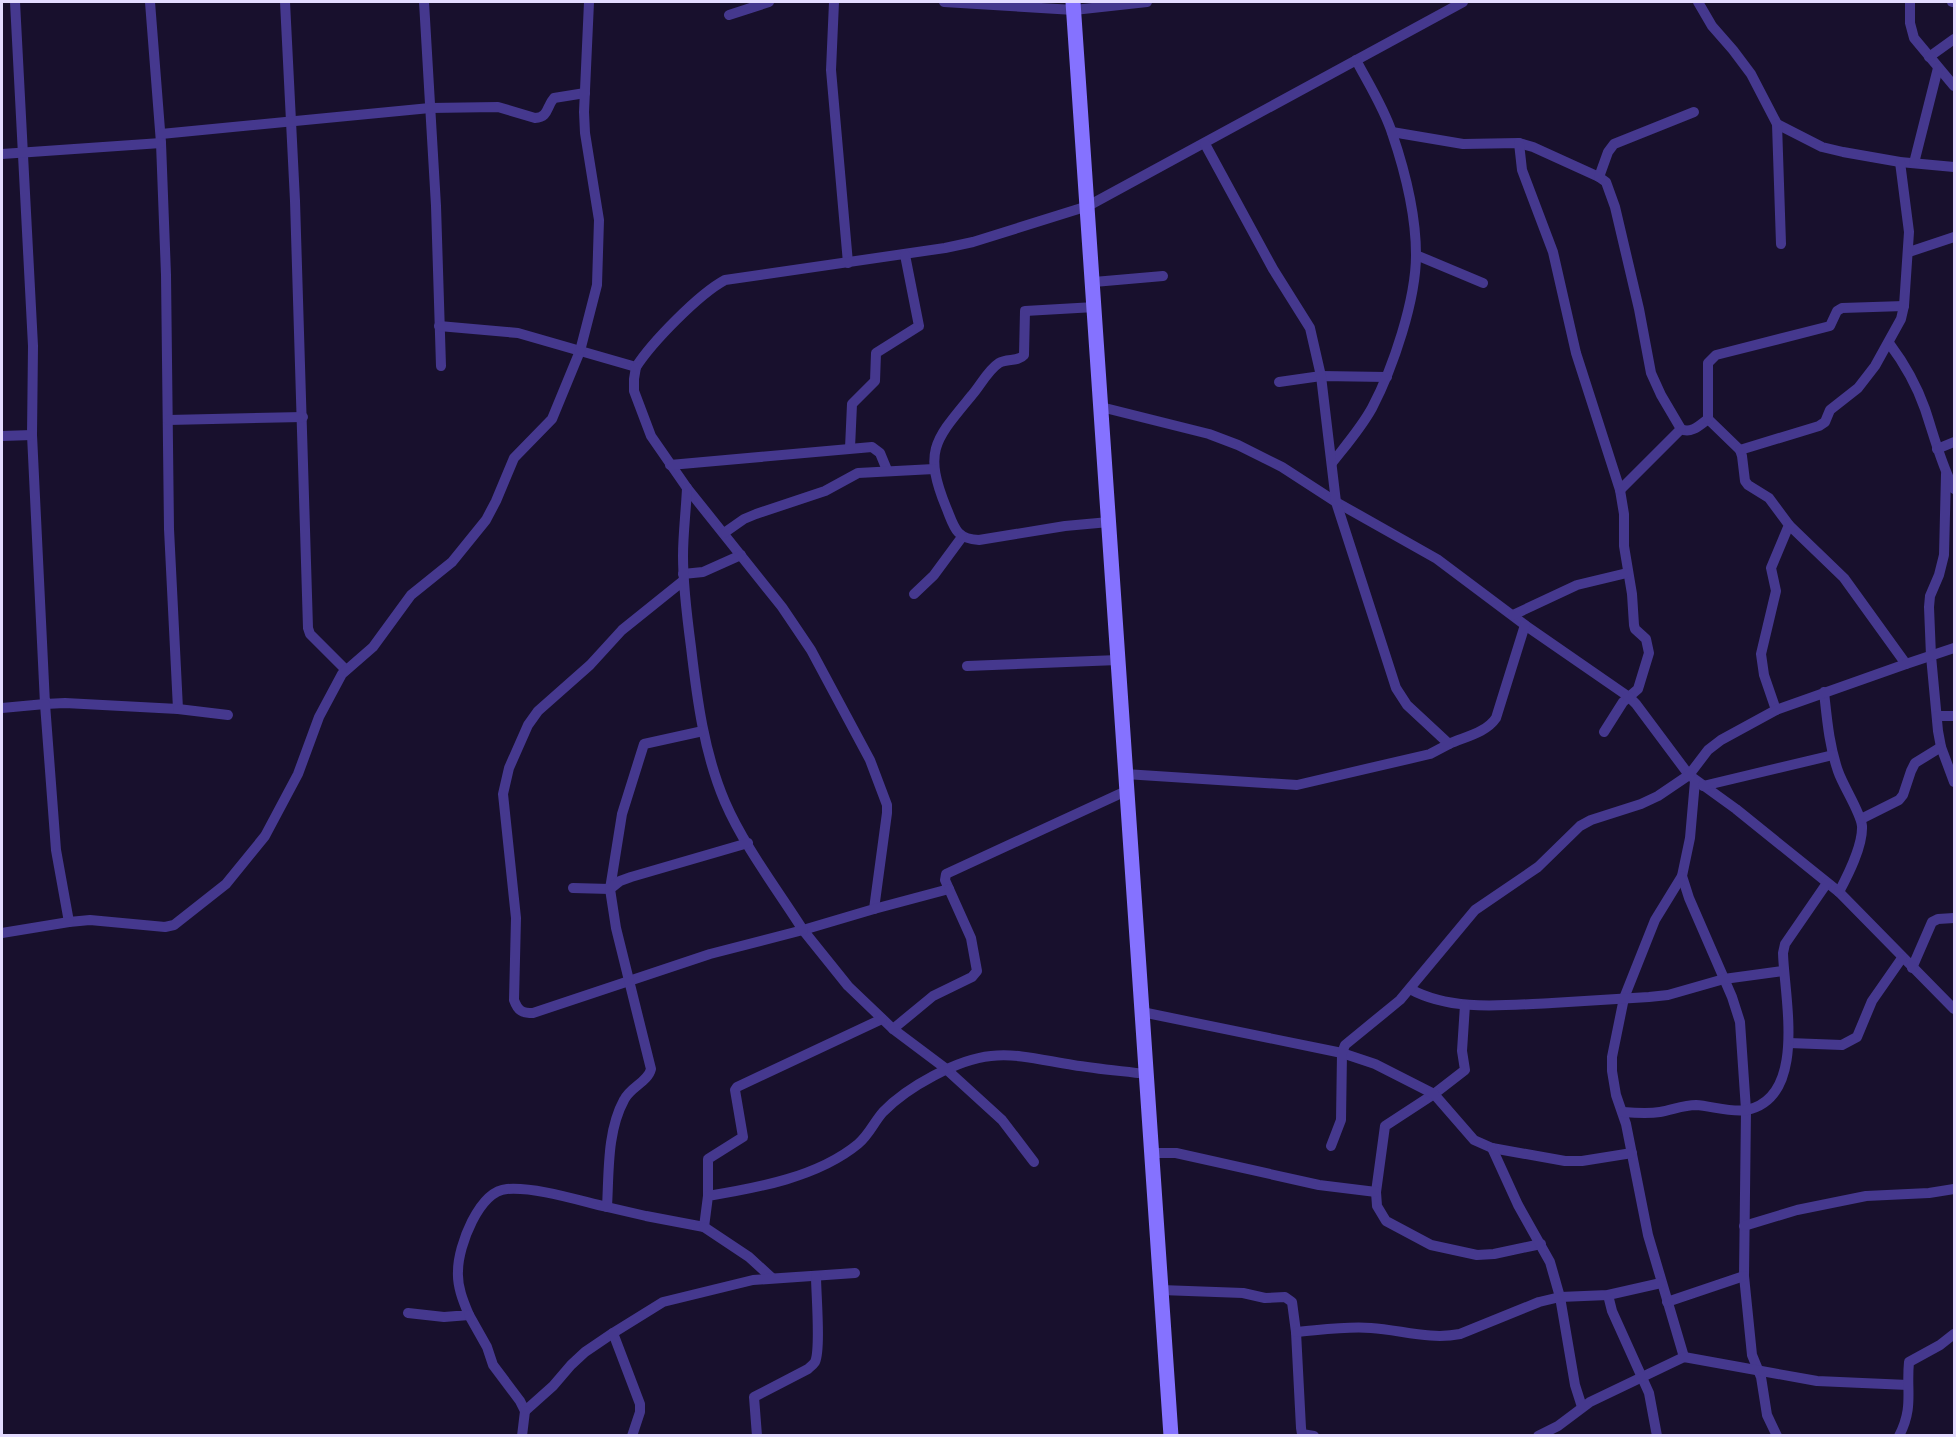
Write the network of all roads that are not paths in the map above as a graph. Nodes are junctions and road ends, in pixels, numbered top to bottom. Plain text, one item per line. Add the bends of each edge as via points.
1 (15, 2) edge
2 (150, 2) edge
3 (285, 2) edge
4 (424, 2) edge
5 (589, 2) edge
6 (769, 2) edge
7 (834, 2) edge
8 (944, 2) edge
9 (1148, 2) edge
10 (1463, 2) edge
11 (1698, 2) edge
12 (1910, 2) edge
13 (1074, 6) edge
14 (729, 15) dead end
15 (1954, 39) edge
16 (1929, 57) junction
17 (1356, 60) junction
18 (1938, 68) junction
19 (1954, 86) edge
20 (585, 93) junction
21 (430, 108) junction
22 (1694, 112) dead end
23 (291, 123) junction
24 (1777, 124) junction
25 (1392, 132) junction
26 (161, 139) junction
27 (1519, 143) junction
28 (1205, 144) junction
29 (22, 153) junction
30 (2, 154) edge
31 (1900, 162) junction
32 (1914, 163) junction
33 (1954, 166) edge
34 (1599, 177) junction
35 (1088, 206) junction
36 (1954, 237) edge
37 (1781, 243) dead end
38 (1909, 252) junction
39 (905, 255) junction
40 (1416, 255) junction
41 (848, 263) junction
42 (1163, 276) dead end
43 (1094, 282) junction
44 (1483, 282) dead end
45 (1904, 306) junction
46 (1095, 307) junction
47 (439, 326) junction
48 (1889, 343) junction
49 (580, 351) junction
50 (441, 366) dead end
51 (636, 367) junction
52 (1321, 376) junction
53 (1387, 376) junction
54 (1279, 382) dead end
55 (1101, 407) junction
56 (303, 417) junction
57 (1708, 419) junction
58 (168, 420) junction
59 (1681, 429) junction
60 (32, 435) junction
61 (2, 436) edge
62 (1954, 442) edge
63 (849, 447) junction
64 (1937, 449) junction
65 (1740, 450) junction
66 (1332, 464) junction
67 (670, 465) junction
68 (934, 469) junction
69 (887, 470) junction
70 (1946, 474) junction
71 (687, 488) junction
72 (1954, 489) edge
73 (1620, 490) junction
74 (1336, 502) junction
75 (1109, 522) junction
76 (1789, 525) junction
77 (724, 533) junction
78 (962, 537) junction
79 (741, 555) junction
80 (1627, 573) junction
81 (683, 578) junction
82 (914, 594) dead end
83 (1513, 615) junction
84 (1525, 624) junction
85 (1954, 648) edge
86 (1930, 656) junction
87 (1118, 660) junction
88 (1906, 664) junction
89 (967, 666) dead end
90 (346, 670) junction
91 (1824, 692) junction
92 (1629, 697) junction
93 (45, 704) junction
94 (2, 708) edge
95 (178, 709) junction
96 (1776, 710) junction
97 (228, 715) dead end
98 (1936, 716) junction
99 (1954, 716) edge
100 (703, 731) junction
101 (1604, 732) dead end
102 (1449, 744) junction
103 (1941, 747) junction
104 (1833, 755) junction
105 (1125, 774) junction
106 (1696, 781) junction
107 (1954, 782) edge
108 (1126, 791) junction
109 (1861, 819) junction
110 (748, 843) junction
111 (1682, 876) junction
112 (1827, 883) junction
113 (573, 888) dead end
114 (610, 889) junction
115 (949, 889) junction
116 (1839, 892) junction
117 (874, 909) junction
118 (1954, 918) edge
119 (69, 922) junction
120 (803, 930) junction
121 (2, 933) edge
122 (1902, 958) junction
123 (1912, 968) junction
124 (1783, 970) junction
125 (1724, 979) junction
126 (630, 980) junction
127 (1410, 989) junction
128 (1624, 998) junction
129 (1465, 1005) junction
130 (1954, 1009) edge
131 (1142, 1012) junction
132 (882, 1019) junction
133 (893, 1029) junction
134 (1789, 1043) junction
135 (1342, 1053) junction
136 (945, 1068) junction
137 (1146, 1074) junction
138 (1434, 1094) junction
139 (1746, 1110) junction
140 (1623, 1112) junction
141 (1331, 1146) dead end
142 (1492, 1148) junction
143 (1151, 1153) junction
144 (1632, 1153) junction
145 (1034, 1162) dead end
146 (1376, 1192) junction
147 (1954, 1192) edge
148 (708, 1196) junction
149 (607, 1207) junction
150 (1744, 1226) junction
151 (704, 1227) junction
152 (1540, 1244) junction
153 (855, 1273) dead end
154 (816, 1276) junction
155 (1744, 1276) junction
156 (772, 1278) junction
157 (1660, 1283) junction
158 (1161, 1290) junction
159 (1608, 1295) junction
160 (1560, 1297) junction
161 (1667, 1302) junction
162 (408, 1312) dead end
163 (469, 1315) junction
164 (1296, 1332) junction
165 (613, 1333) junction
166 (1954, 1334) edge
167 (1684, 1357) junction
168 (1759, 1370) junction
169 (1642, 1378) junction
170 (1908, 1386) junction
171 (1582, 1407) junction
172 (525, 1411) junction
173 (522, 1436) edge
174 (632, 1436) edge
175 (757, 1436) edge
176 (1171, 1436) edge
177 (1314, 1436) edge
178 (1538, 1436) edge
179 (1657, 1436) edge
180 (1777, 1436) edge
181 (1899, 1436) edge

1 - 29 street
2 - 26 street
3 - 23 street
4 - 21 street
5 - 20 street
6 - 14 street
7 - 41 street via 831,70
8 - 13 street
9 - 13 street
10 - 17 street
11 - 24 street via 1750,74
12 - 16 street via 1914,38
13 - 35 main road
15 - 16 street
16 - 18 street
17 - 25 street
17 - 28 street
18 - 19 street
18 - 32 street
20 - 21 street via 554,98 546,115 535,118 498,107
20 - 49 street via 585,133 599,220 599,256 597,285
21 - 23 street
21 - 47 street
22 - 34 street via 1614,144
23 - 26 street
23 - 56 street
24 - 31 street via 1822,147
24 - 37 street
25 - 27 street via 1463,144
25 - 40 street via 1407,189
26 - 29 street
26 - 58 street
27 - 34 street
27 - 73 street via 1522,170 1553,252 1576,353
28 - 35 street
28 - 52 street via 1310,328
29 - 30 street
29 - 60 street via 33,346
31 - 32 street
31 - 38 street
32 - 33 street
34 - 59 street via 1606,182 1615,207 1651,373
35 - 39 street via 973,242
35 - 43 main road
36 - 38 street
38 - 45 street
39 - 41 street
39 - 63 street via 919,326 876,353 875,381 852,404
40 - 44 street
40 - 53 street via 1406,318
41 - 51 street via 725,280 702,296 657,340
42 - 43 street
43 - 46 main road
45 - 48 street
45 - 57 street via 1842,308 1830,326 1710,358
46 - 55 main road
46 - 68 street via 1025,311 1024,355 997,364 952,420 938,441
47 - 49 street via 518,333
47 - 50 street
48 - 64 street via 1920,398
48 - 65 street via 1858,388 1830,410 1825,422
49 - 51 street
49 - 90 street via 552,419 514,458 486,520 452,562 411,595 373,647
51 - 67 street via 634,391 639,409
52 - 53 street
52 - 54 street
52 - 66 street
53 - 66 street via 1356,434
55 - 74 street via 1200,431 1238,445 1282,467
55 - 75 main road
56 - 58 street
56 - 90 street via 308,628
57 - 59 street via 1691,431
57 - 65 street
58 - 95 street
59 - 73 street
60 - 61 street
60 - 93 street
62 - 64 street
63 - 67 street
63 - 69 street via 876,449
64 - 70 street
65 - 76 street via 1745,481 1769,498
66 - 74 street
67 - 71 street
68 - 69 street
68 - 78 street via 956,531
69 - 77 street via 858,472 825,491 744,519
70 - 72 street
70 - 86 street via 1944,555 1929,607
71 - 77 street
71 - 81 street
73 - 80 street
74 - 83 street via 1437,559
74 - 102 street via 1396,688 1407,705
75 - 78 street via 979,540
75 - 87 main road
76 - 88 street via 1844,578
76 - 96 street via 1771,568 1776,591 1761,654
77 - 79 street
78 - 82 street via 934,575
79 - 81 street
79 - 117 street via 811,650 858,736 887,805
80 - 83 street via 1569,588
80 - 92 street via 1635,630 1646,639 1649,653 1638,689
81 - 100 street
81 - 126 street via 538,711 509,768 503,794 516,918 517,1008 533,1013
83 - 84 street
84 - 92 street
84 - 102 street via 1496,718 1486,728
85 - 86 street
86 - 88 street
86 - 98 street
87 - 89 street
87 - 105 main road
88 - 91 street
90 - 119 street via 319,717 298,774 265,836 226,884 174,925
91 - 96 street
91 - 104 street
92 - 101 street
92 - 106 street
93 - 94 street
93 - 95 street
93 - 119 street via 56,850
95 - 97 street
96 - 106 street via 1708,750
98 - 99 street
98 - 103 street
100 - 110 street via 725,803
100 - 114 street via 642,746 622,814
102 - 105 street via 1430,754 1297,785
103 - 107 street
103 - 109 street via 1915,763 1899,800
104 - 106 street
104 - 109 street
105 - 108 main road
106 - 111 street
106 - 112 street
106 - 127 street via 1676,785 1641,804 1580,826 1538,867 1475,910
108 - 115 street via 946,874
108 - 131 main road
109 - 116 street via 1854,860
110 - 114 street via 631,877
110 - 120 street
111 - 125 street
111 - 128 street via 1655,920
112 - 116 street
112 - 124 street via 1785,944
113 - 114 street
114 - 126 street
115 - 117 street
115 - 133 street via 968,930 977,971 933,996
116 - 122 street
117 - 120 street
118 - 123 street via 1932,922
119 - 121 street
120 - 126 street
120 - 132 street via 848,986
122 - 123 street
122 - 134 street via 1872,1001 1857,1037 1842,1045
123 - 130 street
124 - 125 street
124 - 134 street
125 - 128 street via 1668,994
125 - 139 street via 1740,1022
126 - 149 street via 651,1069 650,1075 624,1099 616,1121
127 - 129 street
127 - 135 street via 1350,1041
128 - 129 street
128 - 140 street via 1612,1057 1614,1087
129 - 138 street via 1465,1070
131 - 135 street
131 - 137 main road
132 - 133 street
132 - 148 street via 737,1087 743,1137 708,1159
133 - 136 street
134 - 139 street via 1784,1075 1775,1090
135 - 138 street via 1386,1068
135 - 141 street via 1341,1120
136 - 137 street via 990,1056 1015,1055
136 - 145 street via 1002,1120
136 - 148 street via 897,1100 857,1145 828,1162 771,1185
137 - 143 main road
138 - 142 street via 1474,1140
138 - 146 street via 1385,1126
139 - 140 street via 1697,1105 1648,1113
139 - 150 street
140 - 144 street
142 - 144 street via 1565,1161
142 - 152 street
143 - 146 street via 1176,1153 1319,1185
143 - 158 main road
144 - 157 street
146 - 152 street via 1377,1206 1386,1221 1431,1245 1477,1255
147 - 150 street via 1866,1196
148 - 151 street
149 - 151 street
149 - 163 street via 548,1193 507,1189 496,1192 479,1210 461,1248 459,1288
150 - 155 street
151 - 156 street
152 - 160 street via 1550,1262
153 - 154 street
154 - 156 street
154 - 175 street via 816,1359 808,1369 754,1397
155 - 161 street
155 - 168 street via 1752,1355
156 - 165 street via 663,1302
157 - 159 street
157 - 161 street
158 - 164 street via 1285,1297 1292,1302
158 - 176 main road
159 - 160 street
159 - 169 street
160 - 164 street via 1449,1336 1361,1327
160 - 171 street via 1573,1378
161 - 167 street
162 - 163 street via 444,1317
163 - 172 street via 493,1365
164 - 177 street via 1302,1434
165 - 172 street via 571,1365
165 - 174 street via 640,1404
166 - 170 street via 1910,1360
167 - 168 street
167 - 169 street
168 - 170 street via 1817,1382
168 - 180 street via 1767,1415
169 - 171 street
169 - 179 street via 1649,1393
170 - 181 street via 1907,1420
171 - 178 street
172 - 173 street

